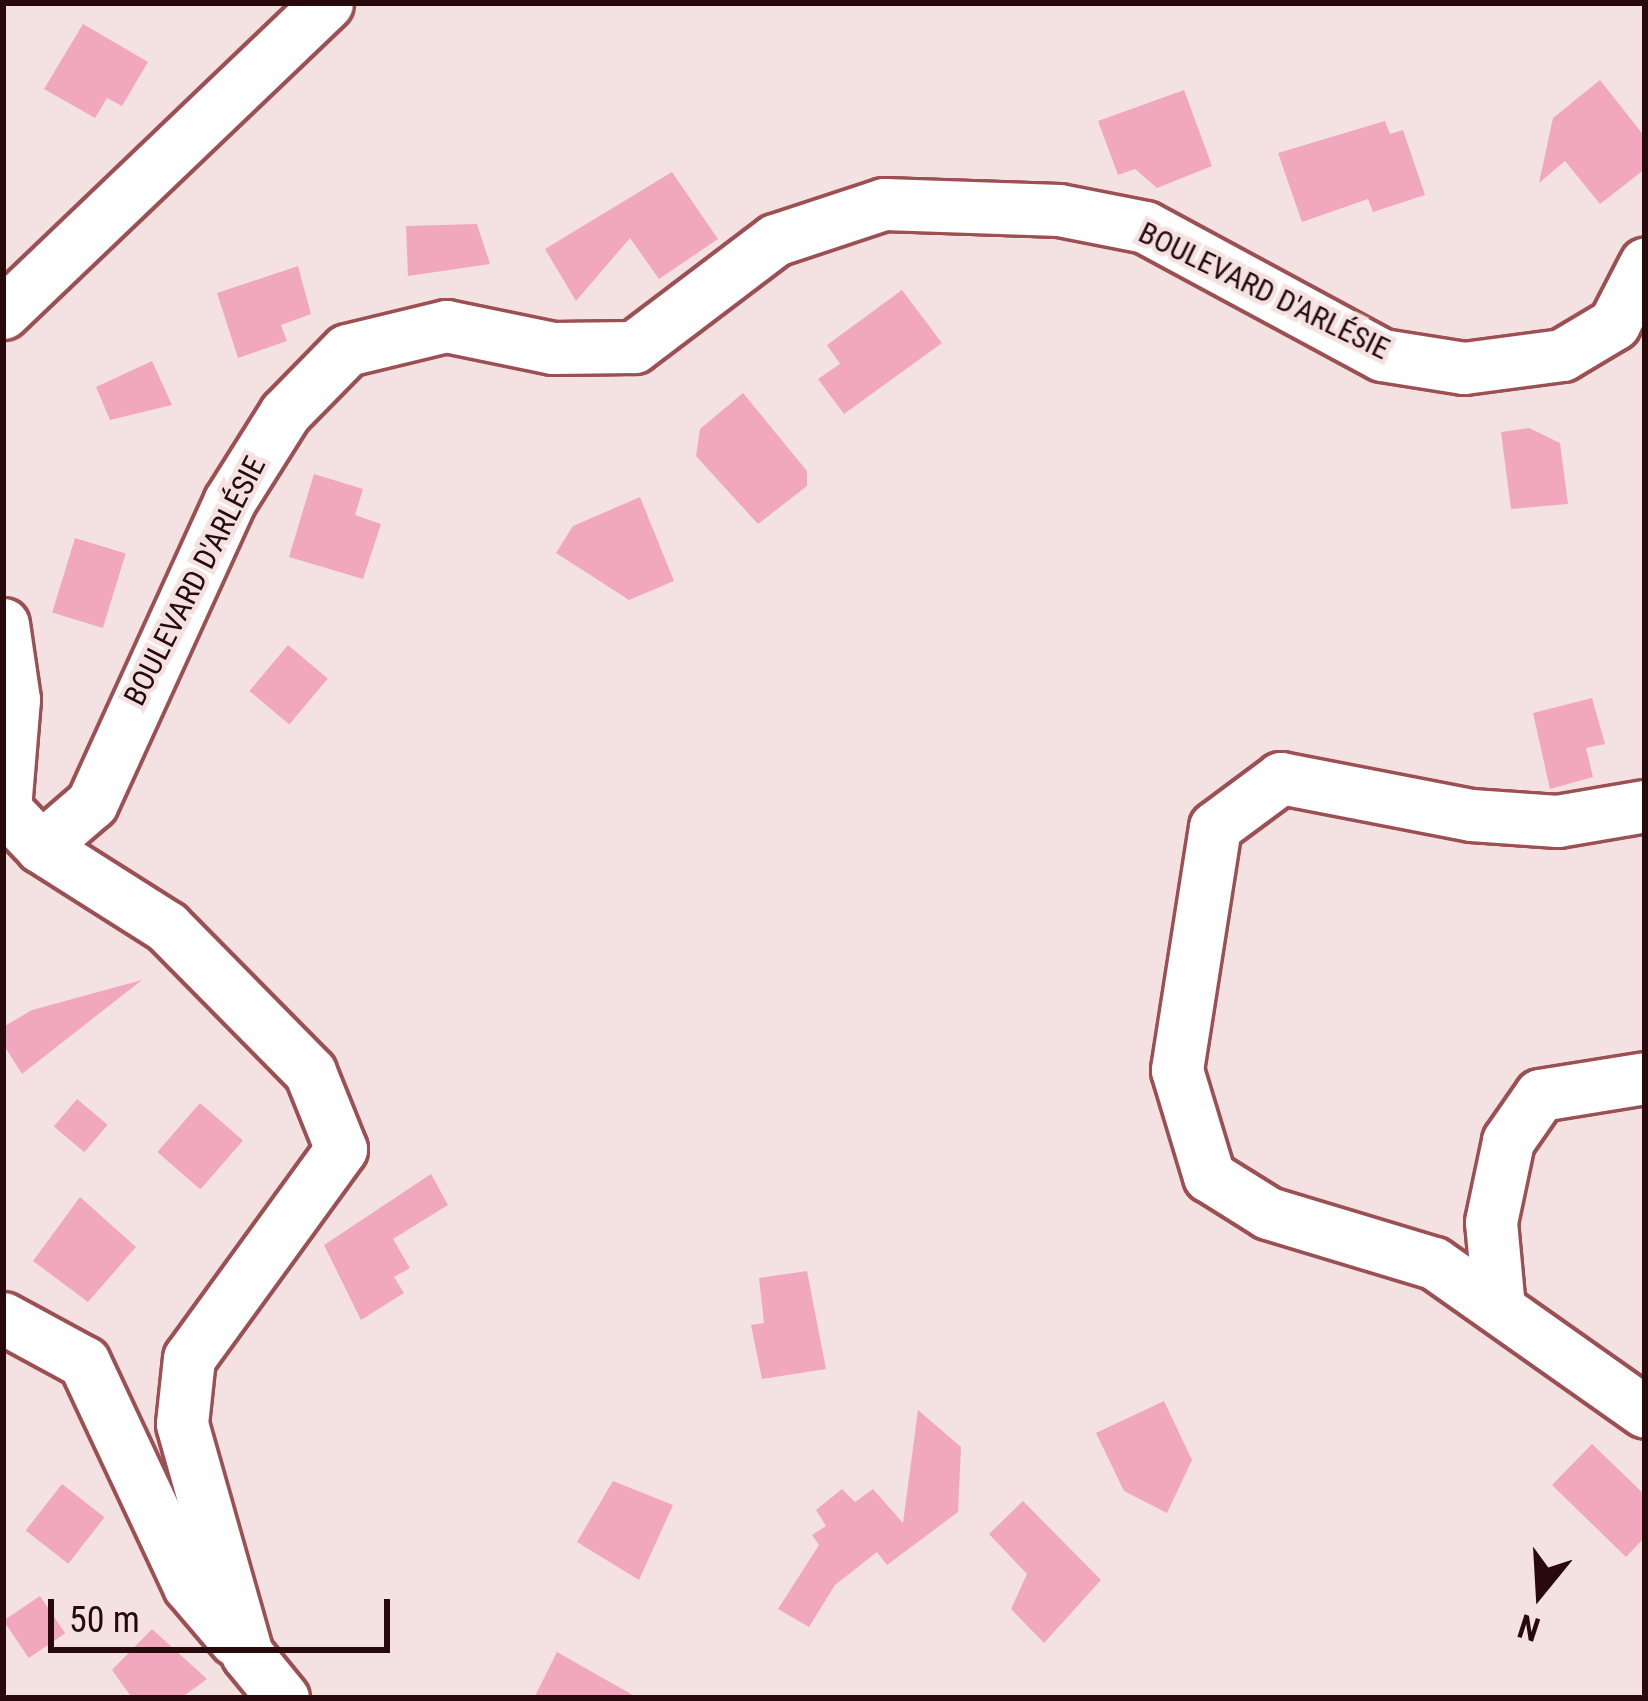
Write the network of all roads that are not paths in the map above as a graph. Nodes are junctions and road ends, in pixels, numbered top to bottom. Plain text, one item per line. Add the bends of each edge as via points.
1 (327, 3) edge
2 (1645, 264) edge
3 (3, 313) edge
4 (3, 624) edge
5 (1645, 806) edge
6 (41, 847) junction
7 (1645, 1078) edge
8 (1499, 1308) junction
9 (3, 1318) edge
10 (1645, 1412) edge
11 (248, 1654) junction
12 (283, 1698) edge

1 - 3 street
2 - 6 street, BOULEVARD D'ARLÉSIE via 1614,324 1562,356 1464,368 1382,355 1145,227 1059,211 884,204 775,240 634,347 554,348 446,326 347,350 285,413 229,502 92,803
4 - 6 street via 14,699 5,809
5 - 8 street via 1557,821 1471,815 1281,778 1215,827 1178,1070 1210,1176 1268,1213 1434,1263
6 - 11 street via 167,927 310,1072 341,1149 189,1358 182,1424
7 - 8 street via 1540,1095 1508,1141 1491,1222
8 - 10 street
9 - 11 street via 84,1362 189,1586
11 - 12 street

